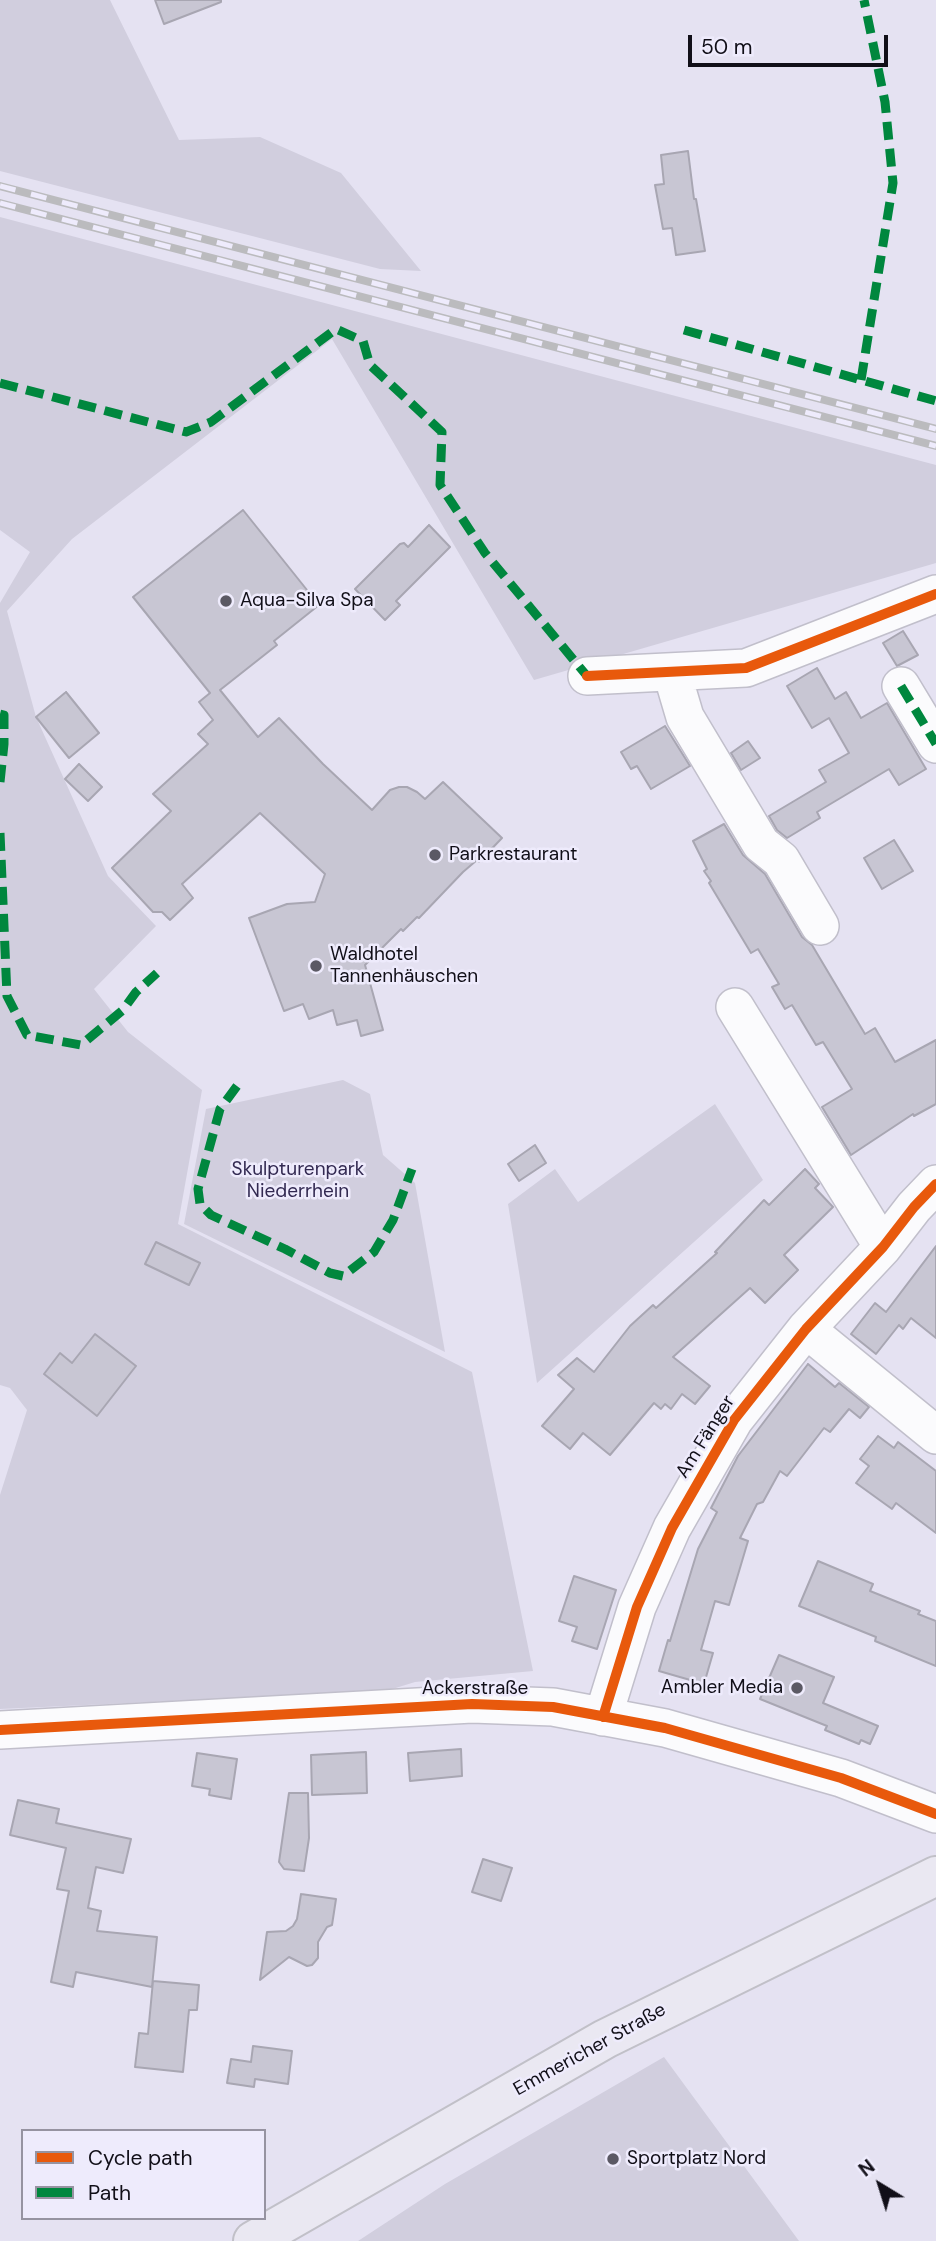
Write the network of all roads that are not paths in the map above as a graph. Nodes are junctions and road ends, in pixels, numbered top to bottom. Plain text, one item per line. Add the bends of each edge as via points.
1 (936, 594) edge
2 (672, 674) junction
3 (587, 676) dead end
4 (901, 686) dead end
5 (936, 744) edge
6 (820, 926) dead end
7 (736, 1007) dead end
8 (936, 1184) edge
9 (883, 1247) junction
10 (806, 1329) junction
11 (936, 1435) edge
12 (603, 1717) junction
13 (0, 1730) edge
14 (932, 1808) edge
15 (936, 1877) edge
16 (253, 2241) edge

1 - 2 street via 747,668
2 - 3 street
2 - 6 street via 685,717 761,844 781,860
4 - 5 street
7 - 9 street
8 - 9 street, Am Fänger
9 - 10 street, Am Fänger
10 - 11 street
10 - 12 street, Am Fänger via 734,1420 672,1528 637,1607
12 - 13 street, Ackerstraße via 553,1707 472,1704
12 - 14 street, Ackerstraße via 665,1728
15 - 16 main road, Emmericher Straße via 605,2039

